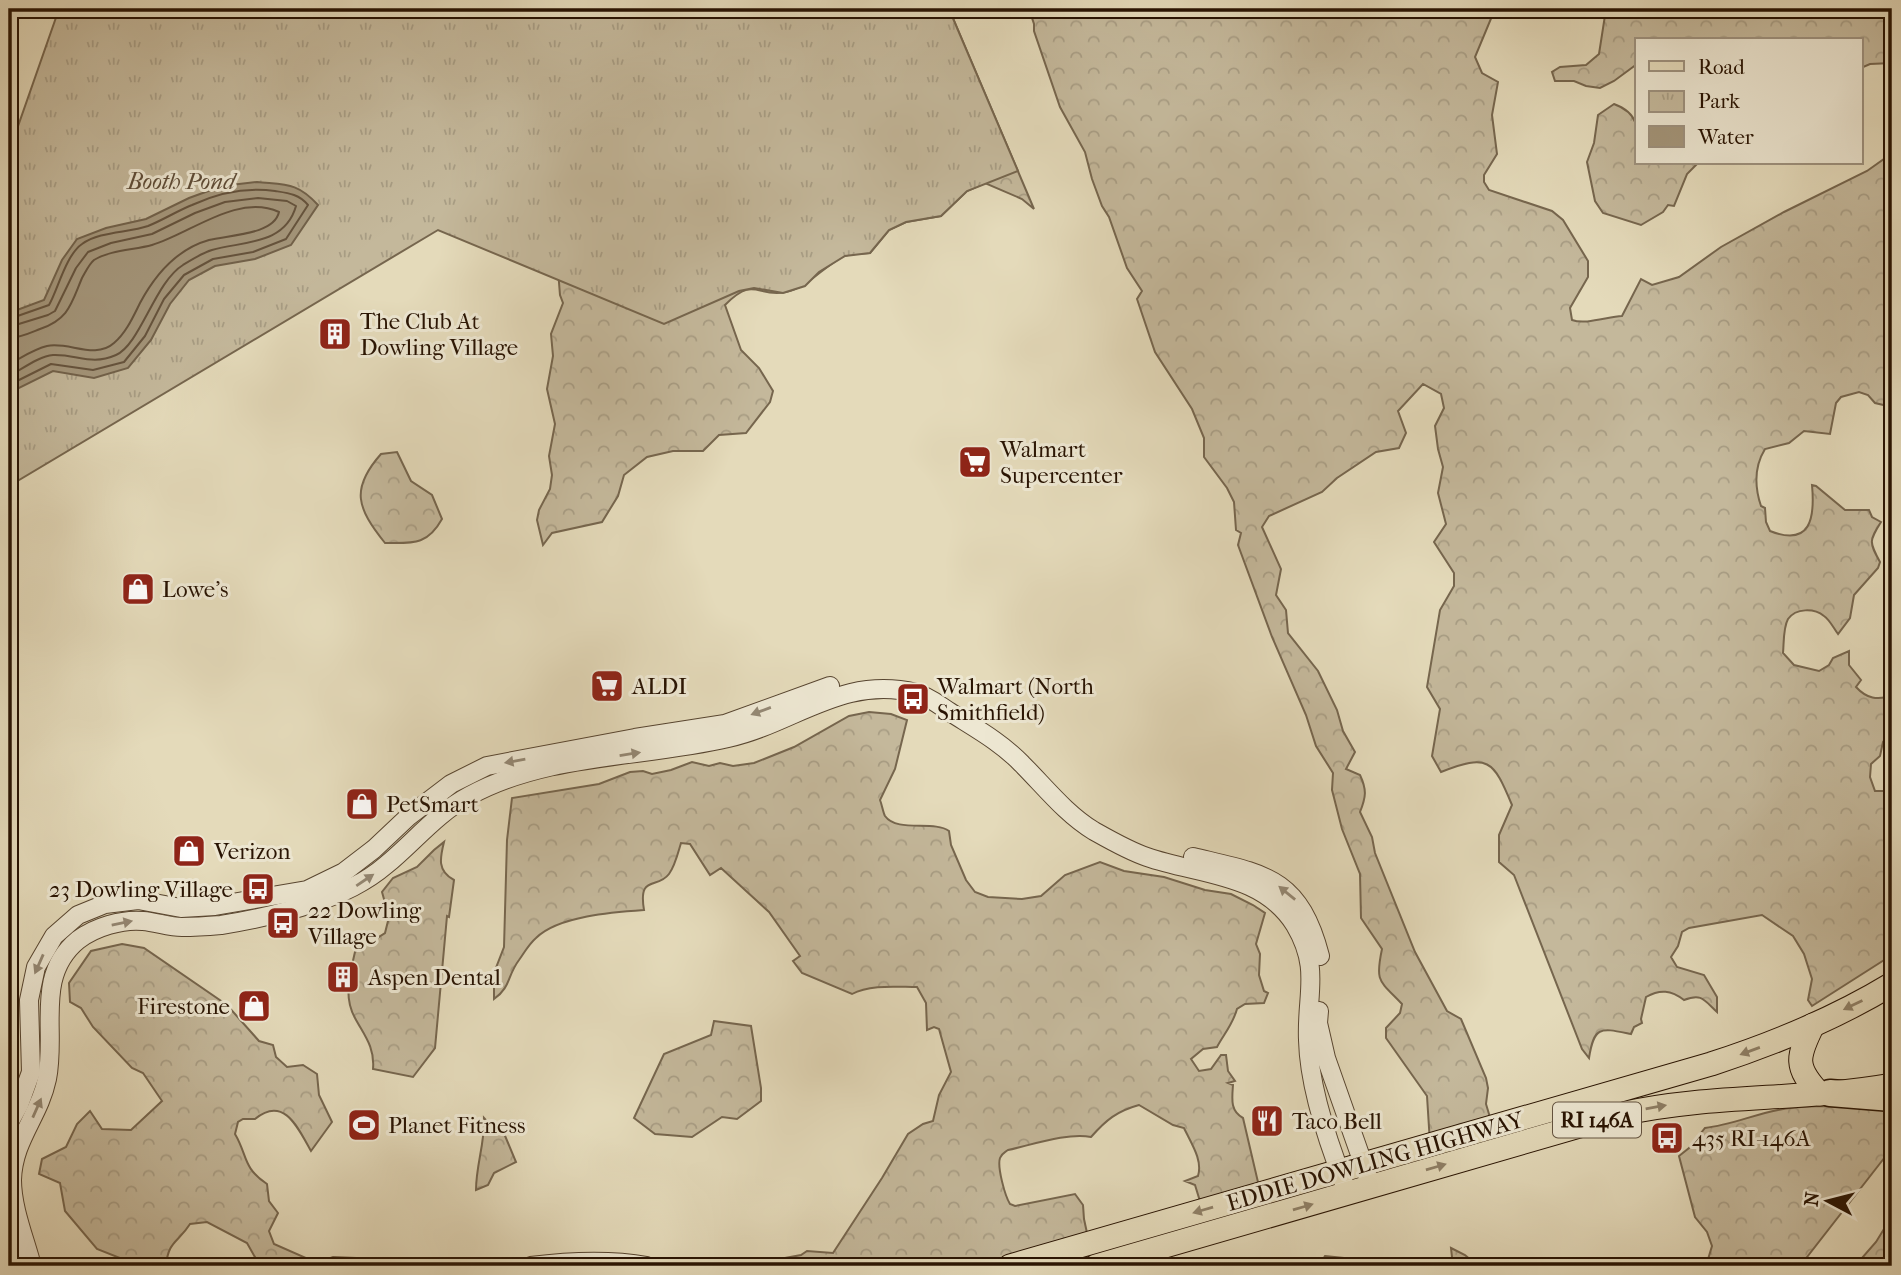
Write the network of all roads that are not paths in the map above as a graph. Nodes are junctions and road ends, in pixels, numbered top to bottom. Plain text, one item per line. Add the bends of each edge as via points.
1 (1892, 984) edge
2 (1813, 1025) junction
3 (1318, 1060) junction
4 (1892, 1085) edge
5 (1825, 1094) junction
6 (1892, 1098) edge
7 (9, 1123) edge
8 (1362, 1164) junction
9 (1339, 1170) junction
10 (1371, 1186) junction
11 (1348, 1194) junction
12 (9, 1247) edge
13 (15, 1266) edge
14 (33, 1266) edge
15 (531, 1266) edge
16 (647, 1266) edge
17 (1010, 1266) edge
18 (1096, 1266) edge

1 -> 2 main road, EDDIE DOWLING HIGHWAY / RI 146A
2 - 5 main road via 1800,1066 1807,1082
2 -> 8 main road, EDDIE DOWLING HIGHWAY / RI 146A via 1678,1074
3 -> 7 street via 1323,982 1320,954 1295,898 1245,868 1146,847 1111,832 1055,790 1005,737 937,692 905,682 872,679 835,685 725,724 487,766 409,816 344,872 307,890 215,906 181,908 138,900 105,904 78,915 54,936 36,967 29,1000 30,1072
3 - 8 street
3 - 9 street via 1312,1080
14 -> 3 street via 12,1189 13,1161 47,1082 52,979 76,942 99,928 138,920 179,927 221,925 309,904 351,889 464,798 498,781 730,738 837,695 873,688 919,694 998,742 1091,829 1145,857 1241,881 1280,906 1310,957 1307,1038
4 - 5 main road, RI 146A
5 - 6 highway
10 -> 5 main road, EDDIE DOWLING HIGHWAY / RI 146A via 1643,1109
8 - 9 main road, EDDIE DOWLING HIGHWAY / RI 146A
8 - 10 street
9 - 11 street
9 -> 17 main road, EDDIE DOWLING HIGHWAY / RI 146A
10 - 11 main road, EDDIE DOWLING HIGHWAY / RI 146A
18 -> 11 main road, EDDIE DOWLING HIGHWAY / RI 146A
12 - 13 street
15 - 16 street via 566,1261

